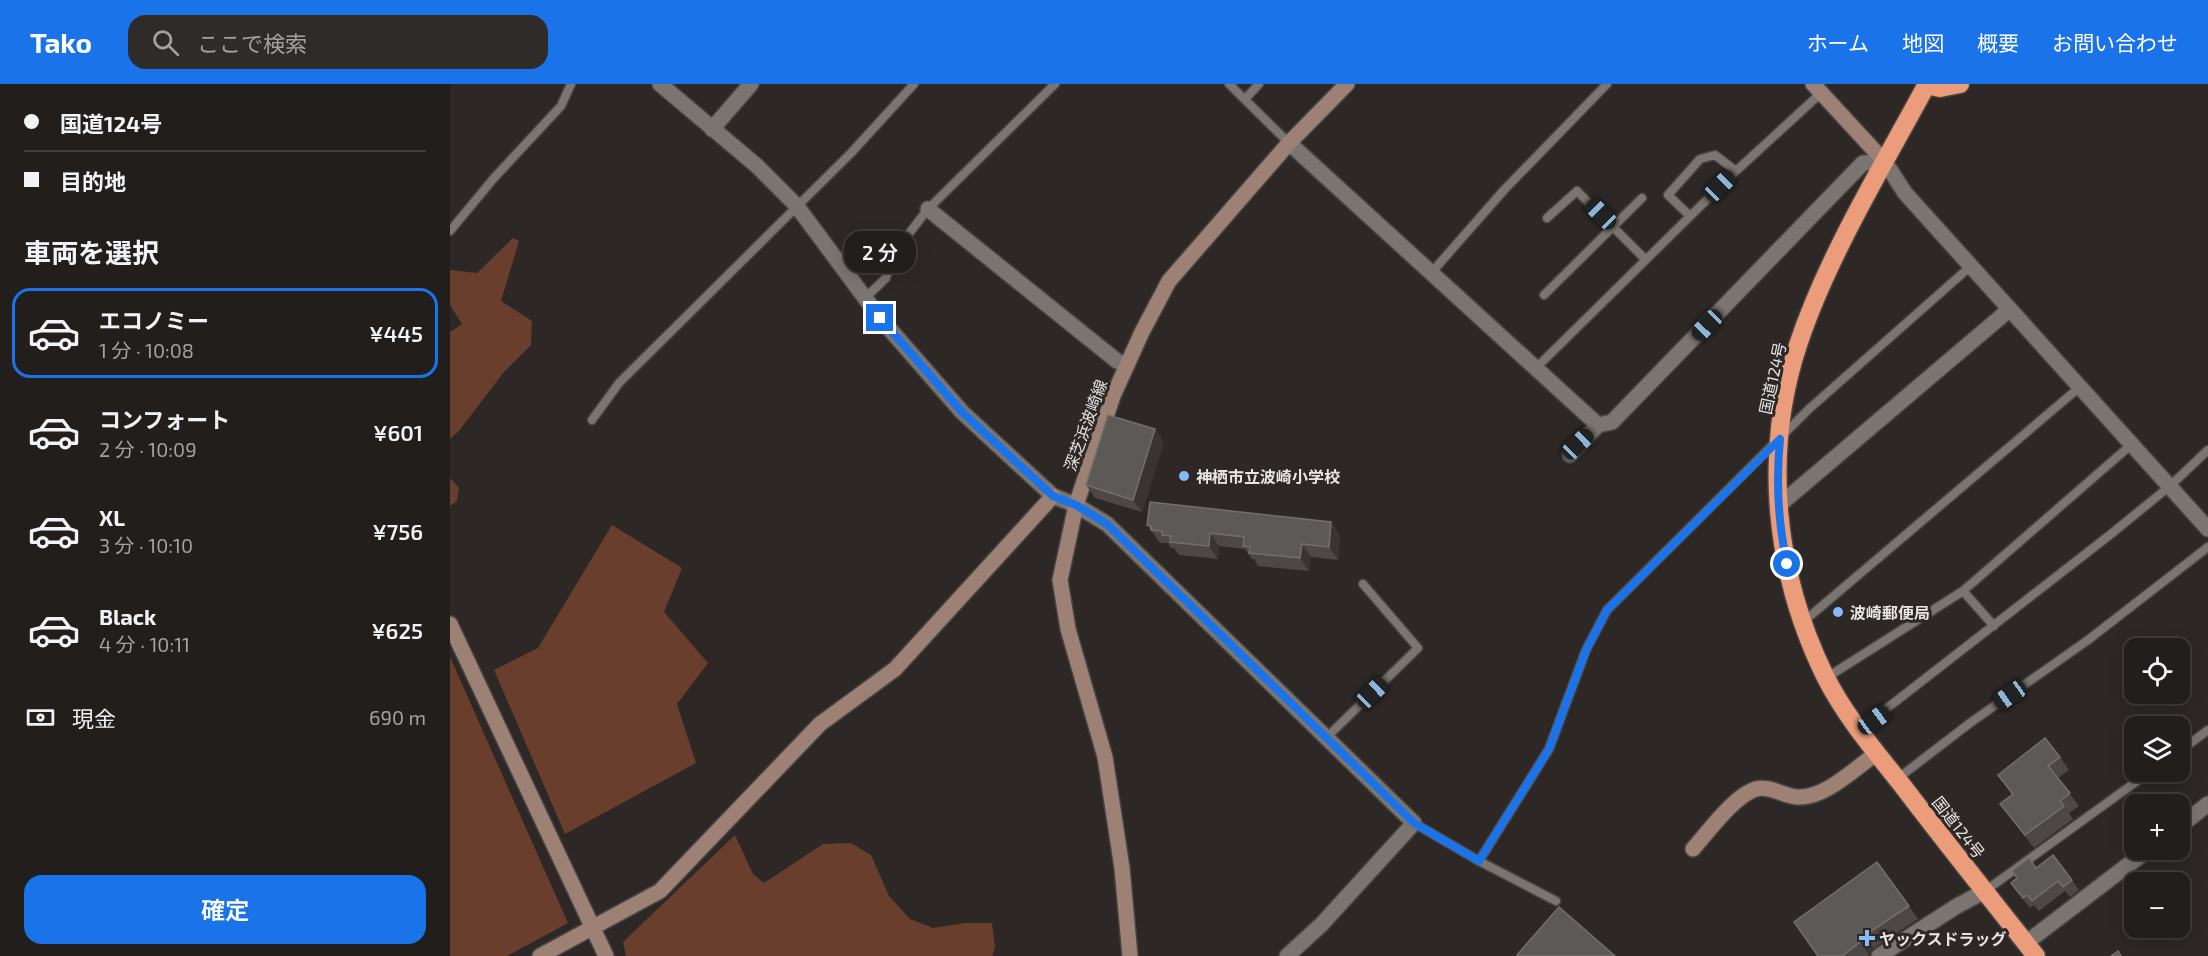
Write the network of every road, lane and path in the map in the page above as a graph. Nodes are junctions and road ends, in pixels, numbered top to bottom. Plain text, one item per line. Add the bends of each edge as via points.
1 (571, 84) edge
2 (660, 84) edge
3 (751, 84) edge
4 (914, 84) edge
5 (1055, 84) edge
6 (1229, 84) edge
7 (1259, 84) edge
8 (1347, 84) edge
9 (1607, 84) edge
10 (1927, 84) edge
11 (1960, 84) edge
12 (1817, 89) edge
13 (1246, 98) junction
14 (712, 129) junction
15 (1289, 143) junction
16 (1885, 162) junction
17 (1736, 171) junction
18 (1642, 198) dead end
19 (796, 205) junction
20 (928, 210) junction
21 (1690, 216) junction
22 (1547, 218) dead end
23 (1613, 226) junction
24 (450, 231) edge
25 (1646, 260) junction
26 (1972, 265) junction
27 (1432, 272) junction
28 (1544, 295) dead end
29 (865, 298) junction
30 (2010, 309) junction
31 (1127, 365) junction
32 (1535, 369) junction
33 (2080, 386) junction
34 (592, 420) dead end
35 (1598, 425) junction
36 (1780, 439) junction
37 (2133, 444) junction
38 (2208, 450) edge
39 (1569, 455) dead end
40 (2170, 486) junction
41 (1053, 496) junction
42 (1076, 505) junction
43 (1778, 506) junction
44 (2208, 529) edge
45 (2208, 547) edge
46 (1363, 584) dead end
47 (1963, 591) junction
48 (1803, 622) junction
49 (450, 624) edge
50 (1994, 626) junction
51 (1826, 678) junction
52 (1860, 730) junction
53 (2208, 730) edge
54 (1325, 739) junction
55 (2190, 744) edge
56 (1877, 753) junction
57 (1897, 779) junction
58 (2136, 782) edge
59 (2208, 804) edge
60 (2190, 818) edge
61 (1414, 823) junction
62 (1693, 849) dead end
63 (2136, 860) edge
64 (1479, 861) junction
65 (1985, 891) junction
66 (1556, 901) dead end
67 (593, 925) junction
68 (2031, 950) edge
69 (540, 956) edge
70 (606, 956) edge
71 (1130, 956) edge
72 (1287, 956) edge
73 (1879, 956) edge

1 - 24 lane via 561,106
2 - 14 street
3 - 14 street
4 - 19 lane via 851,153
5 - 20 lane
6 - 13 lane
7 - 13 lane
8 - 15 street, 深芝浜波崎線
9 - 27 lane via 1504,190
10 - 11 highway via 1941,88
10 - 16 highway, 国道124号
12 - 16 street
12 - 17 lane
13 - 15 lane
14 - 19 street via 757,165
15 - 27 street
15 - 31 street, 深芝浜波崎線 via 1169,281
16 - 26 street via 1899,186
16 - 35 street via 1863,163 1612,422
16 - 36 highway, 国道124号 via 1829,271 1799,343 1789,373
17 - 21 lane
17 - 21 lane via 1715,155 1700,159 1668,195
18 - 23 lane
19 - 29 street
19 - 34 lane via 619,383
20 - 29 lane via 894,253 886,278
20 - 31 street
21 - 25 lane
22 - 23 lane via 1577,191
23 - 25 lane
23 - 28 lane
25 - 32 lane
26 - 30 street
26 - 36 lane
27 - 32 street
29 - 41 street via 962,412
30 - 33 street
30 - 43 street
31 - 42 street, 深芝浜波崎線
32 - 35 street
33 - 37 street
33 - 48 lane
35 - 39 street
36 - 43 highway, 国道124号
36 - 64 lane via 1607,610 1586,650 1549,749
37 - 40 street
37 - 47 lane
38 - 40 lane
40 - 44 street
40 - 50 lane
41 - 42 street
41 - 67 street via 895,669 820,724 660,891
42 - 54 street via 1107,524
42 - 71 street, 深芝浜波崎線 via 1060,579 1068,628 1105,757 1122,868
43 - 48 highway, 国道124号 via 1782,543
45 - 57 lane
46 - 54 lane via 1418,648
47 - 50 lane
47 - 51 lane
48 - 51 highway, 国道124号
49 - 67 street
50 - 52 lane
51 - 52 highway, 国道124号
52 - 56 highway, 国道124号
53 - 55 lane
54 - 61 street
56 - 57 highway, 国道124号
56 - 62 street via 1811,795 1798,797 1763,788 1745,794
57 - 65 highway, 国道124号
58 - 65 lane
59 - 60 street
61 - 64 lane
61 - 72 street via 1321,925
63 - 68 street
64 - 66 lane
65 - 68 highway, 国道124号
65 - 73 street
67 - 69 street
67 - 70 street

